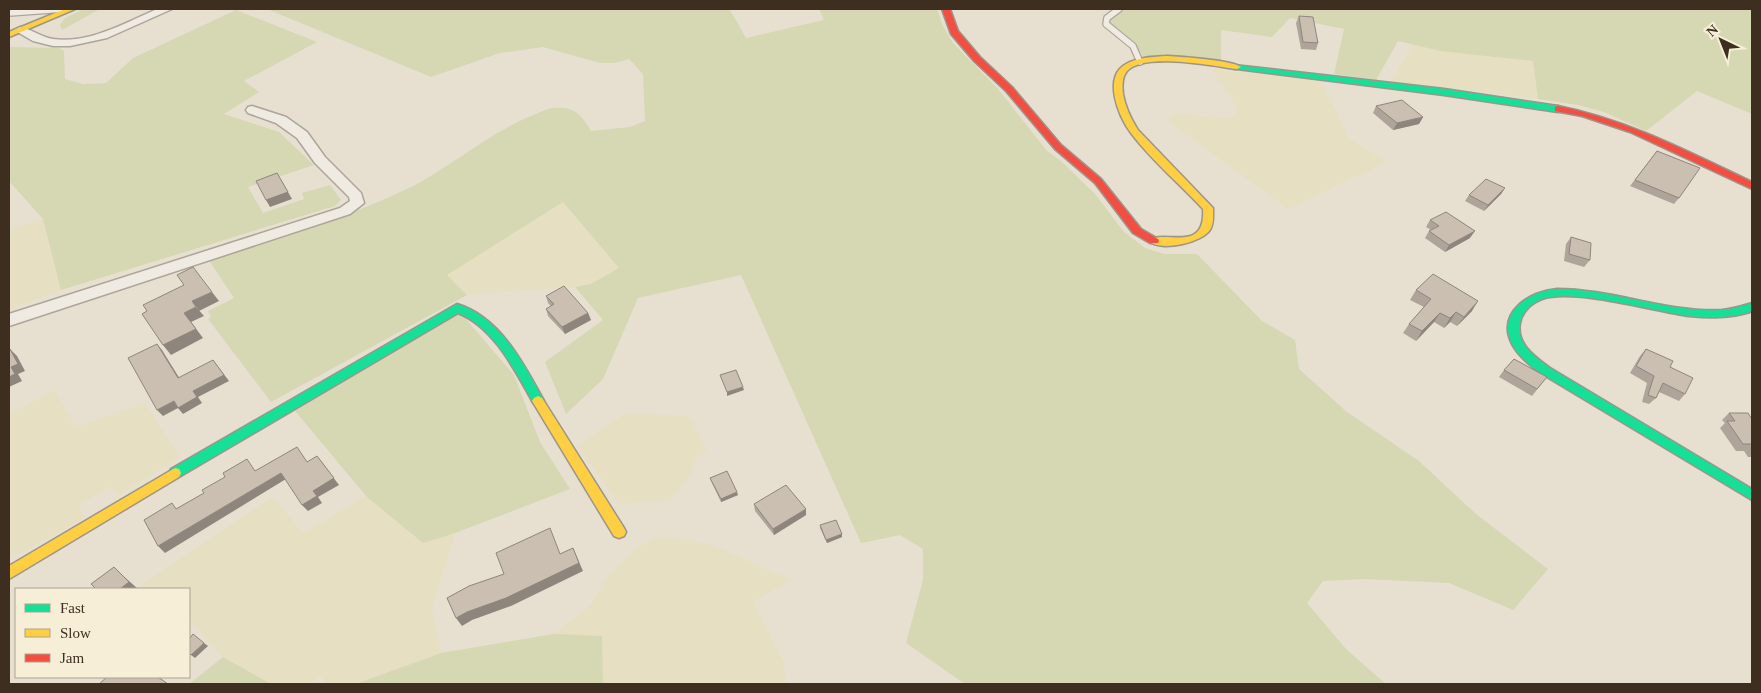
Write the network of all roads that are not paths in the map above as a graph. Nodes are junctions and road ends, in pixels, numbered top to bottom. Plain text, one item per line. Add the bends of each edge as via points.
1 (29, 9) edge
2 (64, 9) edge
3 (71, 9) edge
4 (166, 9) edge
5 (946, 9) edge
6 (1119, 9) edge
7 (9, 13) edge
8 (18, 13) junction
9 (9, 20) edge
10 (14, 33) edge
11 (1140, 62) junction
12 (252, 110) dead end
13 (1752, 186) edge
14 (1752, 307) edge
15 (9, 320) edge
16 (1752, 494) edge
17 (619, 532) dead end
18 (9, 573) edge

1 - 8 lane
2 - 8 lane
3 - 10 street
4 - 10 street via 103,36 76,42 54,42
5 - 11 street via 954,32 977,59 1009,89 1058,147 1098,181 1137,231 1154,241 1185,242 1208,227 1208,208 1133,129 1125,112 1118,95 1117,79 1128,66
6 - 11 lane via 1107,18 1106,24 1133,46
7 - 8 lane
8 - 9 lane
11 - 13 street via 1168,58 1566,108 1613,121
12 - 15 street via 281,120 302,135 320,160 356,196 357,203 344,211
14 - 16 street via 1740,313 1706,314 1606,296 1563,293 1538,295 1522,306 1514,322 1515,338 1525,354 1546,371
17 - 18 street via 556,433 507,347 469,311 457,308

